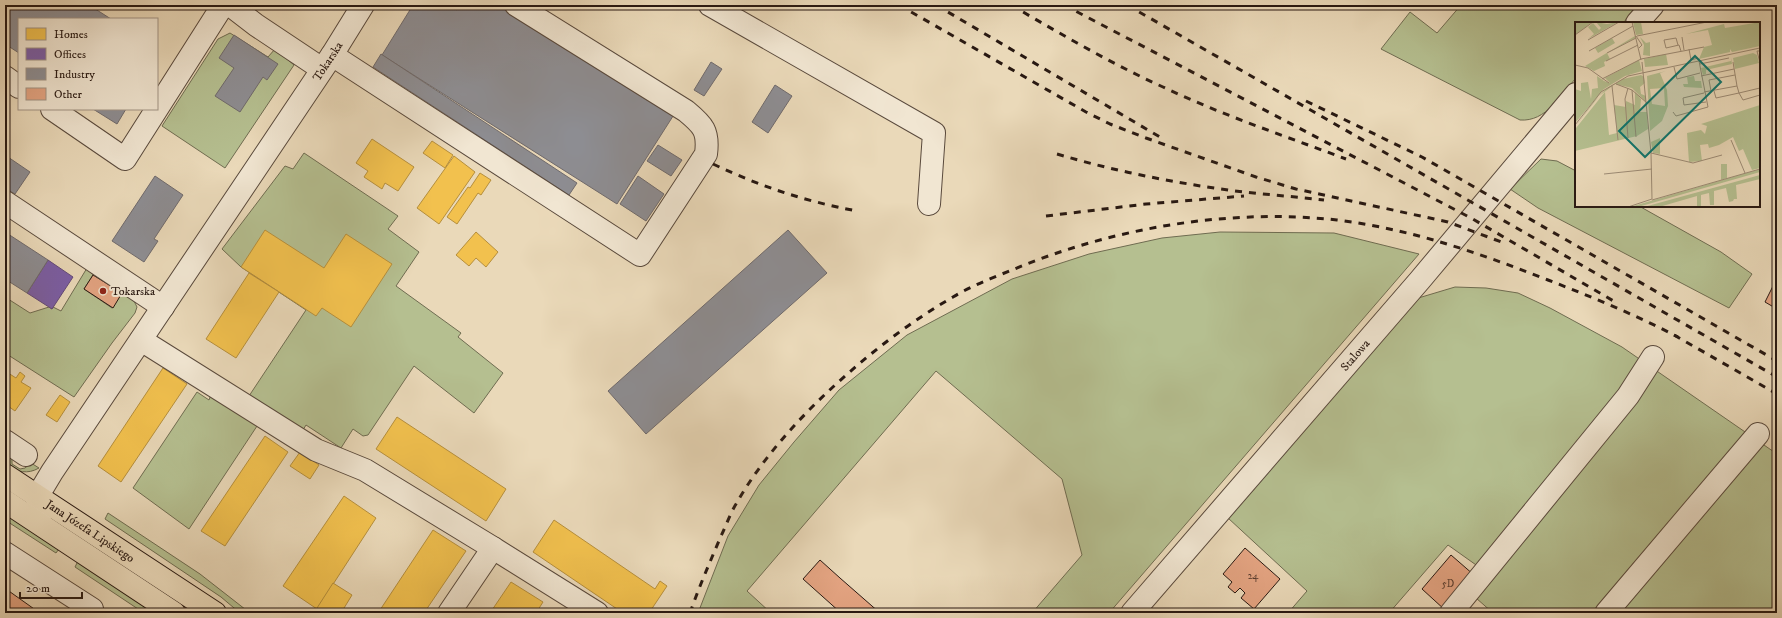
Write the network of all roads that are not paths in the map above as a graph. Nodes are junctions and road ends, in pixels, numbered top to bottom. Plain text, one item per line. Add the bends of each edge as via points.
1 (224, 5) edge
2 (230, 5) edge
3 (363, 5) edge
4 (516, 5) edge
5 (710, 5) edge
6 (1653, 5) edge
7 (1638, 22) edge
8 (327, 62) junction
9 (5, 77) edge
10 (18, 86) edge
11 (1575, 95) edge
12 (158, 108) edge
13 (53, 110) edge
14 (156, 110) edge
15 (5, 202) edge
16 (929, 204) dead end
17 (163, 307) junction
18 (141, 340) junction
19 (1653, 358) dead end
20 (1758, 434) dead end
21 (5, 441) edge
22 (26, 455) dead end
23 (5, 475) edge
24 (37, 497) junction
25 (9, 504) edge
26 (42, 526) junction
27 (493, 548) junction
28 (5, 553) edge
29 (89, 613) edge
30 (174, 613) edge
31 (215, 613) edge
32 (449, 613) edge
33 (597, 613) edge
34 (1132, 613) edge
35 (1451, 613) edge
36 (1606, 613) edge

1 - 12 street
2 - 8 street via 256,26
3 - 8 street, Tokarska
4 - 8 street via 686,111 701,123 708,138 706,154 640,255
5 - 16 street via 934,133
6 - 7 street
8 - 17 street, Tokarska
9 - 10 street
11 - 34 street, Stalowa via 1420,280
13 - 14 street via 125,159
15 - 17 street
17 - 18 street, Tokarska
18 - 24 street, Tokarska
18 - 27 street via 316,450 365,470
19 - 35 street via 1628,396
20 - 36 street
21 - 22 street
23 - 24 main road, Jana Józefa Lipskiego
24 - 25 street
24 - 26 street
24 - 31 main road, Jana Józefa Lipskiego
25 - 26 main road, Jana Józefa Lipskiego
26 - 30 main road, Jana Józefa Lipskiego
27 - 32 street
27 - 33 street
28 - 29 street via 92,609

